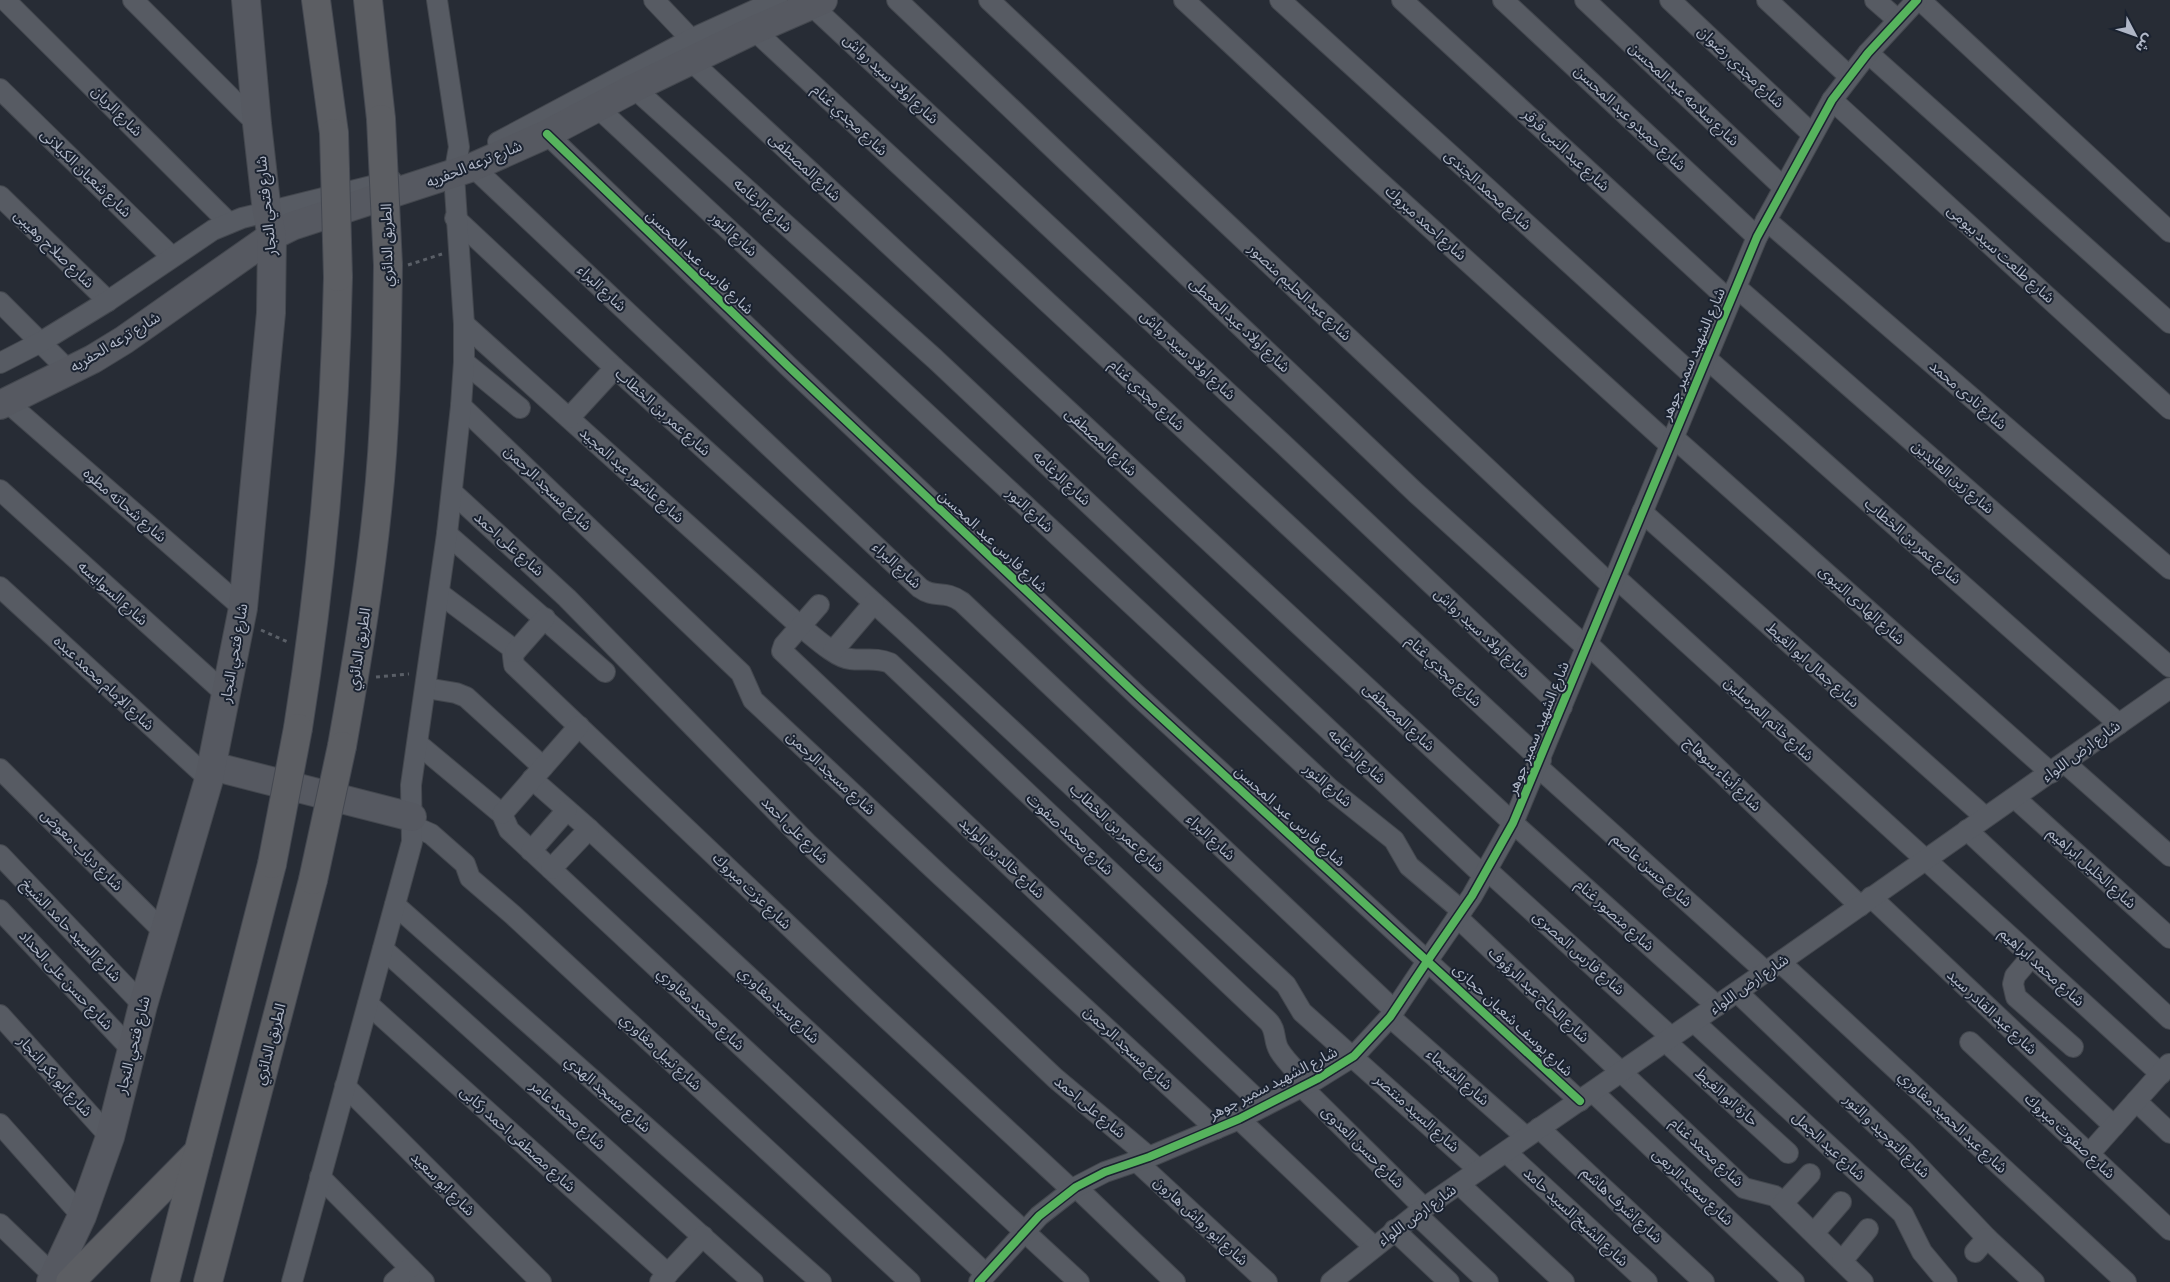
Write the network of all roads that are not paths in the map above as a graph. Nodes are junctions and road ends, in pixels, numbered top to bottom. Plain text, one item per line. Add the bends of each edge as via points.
1 (5, 0) edge
2 (133, 0) edge
3 (316, 0) edge
4 (368, 0) edge
5 (436, 0) edge
6 (654, 0) edge
7 (777, 0) edge
8 (897, 0) edge
9 (989, 0) edge
10 (1184, 0) edge
11 (1280, 0) edge
12 (1402, 0) edge
13 (1503, 0) edge
14 (1585, 0) edge
15 (1670, 0) edge
16 (1767, 0) edge
17 (1875, 0) edge
18 (1918, 0) edge
19 (817, 3) edge
20 (243, 5) edge
21 (746, 14) edge
22 (1898, 20) junction
23 (691, 50) junction
24 (1868, 52) junction
25 (1849, 76) junction
26 (634, 88) junction
27 (0, 89) edge
28 (1832, 100) junction
29 (598, 108) junction
30 (257, 124) junction
31 (547, 134) junction
32 (1812, 134) junction
33 (461, 168) junction
34 (1784, 187) junction
35 (0, 196) edge
36 (455, 218) junction
37 (229, 223) junction
38 (269, 224) junction
39 (1762, 228) junction
40 (2170, 232) edge
41 (172, 257) junction
42 (1733, 294) junction
43 (0, 302) edge
44 (108, 302) junction
45 (2170, 323) edge
46 (464, 324) junction
47 (41, 342) junction
48 (1706, 358) junction
49 (464, 362) junction
50 (0, 363) edge
51 (615, 368) junction
52 (69, 370) junction
53 (1697, 379) junction
54 (3, 404) edge
55 (461, 406) junction
56 (520, 408) dead end
57 (2170, 409) edge
58 (569, 418) junction
59 (1671, 441) junction
60 (0, 490) edge
61 (452, 492) junction
62 (1642, 512) junction
63 (447, 534) junction
64 (2170, 570) edge
65 (1613, 581) junction
66 (0, 587) edge
67 (439, 593) junction
68 (874, 603) junction
69 (819, 605) dead end
70 (250, 618) junction
71 (545, 618) junction
72 (800, 626) junction
73 (1586, 645) junction
74 (833, 651) junction
75 (515, 652) junction
76 (2170, 667) edge
77 (605, 672) dead end
78 (420, 680) junction
79 (2170, 688) edge
80 (227, 695) junction
81 (1562, 707) junction
82 (2119, 724) junction
83 (579, 726) junction
84 (418, 744) junction
85 (1540, 764) junction
86 (2058, 768) junction
87 (0, 769) edge
88 (210, 773) junction
89 (538, 773) junction
90 (2015, 798) junction
91 (567, 810) junction
92 (502, 814) junction
93 (1985, 817) junction
94 (413, 822) junction
95 (1513, 823) junction
96 (589, 829) junction
97 (1967, 830) junction
98 (531, 851) junction
99 (0, 855) edge
100 (2170, 856) edge
101 (1923, 860) junction
102 (551, 869) junction
103 (1486, 873) junction
104 (1865, 902) junction
105 (395, 905) junction
106 (0, 910) edge
107 (1460, 914) junction
108 (164, 932) junction
109 (2170, 938) edge
110 (383, 949) junction
111 (2031, 957) junction
112 (1428, 960) junction
113 (1773, 967) junction
114 (1737, 992) junction
115 (368, 1004) junction
116 (143, 1005) junction
117 (1716, 1006) junction
118 (1392, 1013) junction
119 (0, 1015) edge
120 (2170, 1019) edge
121 (1694, 1022) junction
122 (1668, 1039) junction
123 (1970, 1042) dead end
124 (2073, 1047) dead end
125 (131, 1049) junction
126 (1354, 1056) junction
127 (2165, 1069) edge
128 (1621, 1072) junction
129 (1305, 1085) junction
130 (346, 1086) junction
131 (1586, 1096) junction
132 (2136, 1101) junction
133 (1264, 1106) junction
134 (1239, 1119) junction
135 (0, 1124) edge
136 (2114, 1126) junction
137 (1216, 1129) junction
138 (1533, 1133) junction
139 (2170, 1134) edge
140 (110, 1137) junction
141 (199, 1151) junction
142 (1506, 1152) junction
143 (1788, 1153) dead end
144 (2089, 1154) junction
145 (1142, 1159) junction
146 (1479, 1170) junction
147 (1810, 1174) dead end
148 (320, 1177) junction
149 (1458, 1184) junction
150 (1074, 1188) junction
151 (1841, 1202) dead end
152 (1783, 1203) junction
153 (1420, 1211) junction
154 (82, 1216) junction
155 (0, 1224) edge
156 (1868, 1229) dead end
157 (1394, 1230) junction
158 (2170, 1230) edge
159 (1024, 1232) junction
160 (1814, 1233) junction
161 (703, 1236) junction
162 (1373, 1246) junction
163 (1842, 1261) junction
164 (417, 1275) edge
165 (664, 1278) edge
166 (982, 1278) edge
167 (1342, 1279) edge
168 (58, 1280) edge
169 (166, 1282) edge
170 (208, 1282) edge
171 (292, 1282) edge
172 (394, 1282) edge
173 (541, 1282) edge
174 (753, 1282) edge
175 (821, 1282) edge
176 (910, 1282) edge
177 (1079, 1282) edge
178 (1175, 1282) edge
179 (1267, 1282) edge
180 (1450, 1282) edge
181 (1488, 1282) edge
182 (1564, 1282) edge
183 (1647, 1282) edge
184 (1704, 1282) edge
185 (1794, 1282) edge
186 (1863, 1282) edge
187 (1947, 1282) edge
188 (2034, 1282) edge
189 (2126, 1282) edge

1 - 37 street, شارع الريان
2 - 30 street
3 - 141 highway, bridge via 334,133 338,277 334,428 320,579 298,728 272,864
4 - 170 highway, الطريق الدائري, bridge via 381,119 388,266 388,347 379,491 368,590 342,746 312,880
5 - 33 street
6 - 23 street, شارع المصطفى
7 - 21 street, شارع ترعه الحفريه
8 - 73 street, شارع اولاد عبد المعطى via 1416,493
9 - 65 street, شارع عبد الحليم منصور
10 - 59 street, شارع احمد مبروك via 1364,167
11 - 53 street, شارع محمد الجندى
12 - 42 street, شارع عبد النبى قرقر
13 - 39 street, شارع حميدو عبد المحسن
14 - 34 street, شارع سلامه عبد المحسن
15 - 32 street, شارع مجدي رضوان
16 - 25 street
17 - 22 street
18 - 22 street, شارع الشهيد سمير جوهر
18 - 40 street
19 - 21 street, شارع ترعه الحفريه
19 - 81 street, شارع اولاد سيد رواش
20 - 30 street, شارع فتحي النجار
21 - 23 street, شارع ترعه الحفريه
21 - 85 street, شارع مجدي غنام
22 - 24 street, شارع الشهيد سمير جوهر
23 - 26 street, شارع ترعه الحفريه
23 - 33 street, شارع ترعه الحفريه via 518,132
23 - 95 street, شارع المصطفى
24 - 25 street, شارع الشهيد سمير جوهر
24 - 45 street
25 - 28 street, شارع الشهيد سمير جوهر
26 - 29 street, شارع ترعه الحفريه
26 - 103 street, شارع الرغامه via 935,359
27 - 41 street, شارع شعبان الكيلانى
28 - 32 street, شارع الشهيد سمير جوهر
28 - 57 street, شارع طلعت سيد بيومى
29 - 31 street, شارع ترعه الحفريه
29 - 107 street, شارع النور via 1329,788 1394,840 1409,866
30 - 38 street, شارع فتحي النجار
31 - 33 street, شارع ترعه الحفريه
31 - 112 street, شارع فارس عبد المحسن via 1117,676
32 - 34 street, شارع الشهيد سمير جوهر
33 - 36 street
33 - 38 street, شارع ترعه الحفريه via 318,216
33 - 118 street, شارع البراء via 920,588 950,595 962,602
34 - 39 street, شارع الشهيد سمير جوهر
35 - 44 street, شارع صلاح وهيبى
36 - 46 street
36 - 51 street, شارع عمر بن الخطاب
37 - 38 street, شارع ترعه الحفريه
37 - 41 street, شارع ترعه الحفريه
38 - 52 street, شارع ترعه الحفريه via 124,340
38 - 70 street, شارع فتحي النجار via 271,313
39 - 42 street, شارع الشهيد سمير جوهر
39 - 64 street, شارع نادى محمد
41 - 44 street, شارع ترعه الحفريه
42 - 48 street, شارع الشهيد سمير جوهر
42 - 76 street, شارع زين العابدين
43 - 47 street
44 - 47 street, شارع ترعه الحفريه
46 - 49 street
46 - 58 street, شارع عاشور عبد المجيد
47 - 50 street, شارع ترعه الحفريه
47 - 52 street
48 - 53 street, شارع الشهيد سمير جوهر
48 - 82 street, شارع عمر بن الخطاب
49 - 55 street
49 - 56 street
51 - 58 street
51 - 68 street, شارع عمر بن الخطاب
52 - 54 street, شارع ترعه الحفريه
53 - 59 street, شارع الشهيد سمير جوهر
54 - 70 street, شارع شحاته مطوه
55 - 61 street
55 - 137 street, شارع مسجد الرحمن via 741,673 753,700
58 - 72 street, شارع عاشور عبد المجيد
59 - 62 street, شارع الشهيد سمير جوهر
59 - 86 street, شارع الهادى النبوى
60 - 80 street, شارع السوايسه
61 - 63 street
61 - 145 street, شارع على احمد via 568,598 807,843
62 - 65 street, شارع الشهيد سمير جوهر
62 - 93 street, شارع جمال ابو الغيط
63 - 67 street
63 - 71 street
65 - 73 street, شارع الشهيد سمير جوهر
65 - 101 street, شارع خاتم المرسلين
66 - 88 street, شارع الإمام محمد عبده
67 - 75 street
67 - 78 street
68 - 74 street
68 - 126 street, شارع عمر بن الخطاب via 1286,985 1302,1012
69 - 72 street, شارع خالد بن الوليد
70 - 80 street, شارع فتحي النجار
71 - 75 street
71 - 77 street
72 - 74 street, شارع محمد صفوت
72 - 133 street, شارع خالد بن الوليد via 782,651
73 - 81 street, شارع الشهيد سمير جوهر
73 - 104 street, شارع أبناء سوهاج
74 - 129 street, شارع محمد صفوت via 849,660 880,659 890,663 1272,1026 1280,1052
75 - 83 street, شارع عزت مبروك via 514,665
78 - 84 street
78 - 89 street, شارع سيد مغاوري via 466,697
79 - 82 street, شارع ارض اللواء
80 - 88 street, شارع فتحي النجار
81 - 85 street, شارع الشهيد سمير جوهر
82 - 86 street, شارع ارض اللواء
83 - 89 street
83 - 150 street, شارع عزت مبروك via 871,1004
84 - 92 street, شارع محمد مغاوري
84 - 94 street via 412,785
85 - 95 street, شارع الشهيد سمير جوهر
85 - 113 street, شارع حسن عاصم
86 - 90 street, شارع ارض اللواء
86 - 100 street, شارع الهادى النبوى
87 - 108 street, شارع دياب معوض
88 - 94 street
88 - 108 street, شارع فتحي النجار
89 - 91 street, شارع سيد مغاوري
89 - 92 street
90 - 93 street, شارع ارض اللواء
90 - 109 street, شارع الخليل ابراهيم
91 - 96 street, شارع سيد مغاوري
91 - 98 street
92 - 98 street, شارع محمد مغاوري via 509,830
93 - 97 street, شارع ارض اللواء
94 - 105 street via 407,862
94 - 176 street, شارع نبيل مغاوري via 465,864 470,878
95 - 103 street, شارع الشهيد سمير جوهر
95 - 117 street, شارع منصور غنام
96 - 102 street
96 - 159 street, شارع سيد مغاوري
97 - 101 street, شارع ارض اللواء
97 - 120 street
98 - 102 street, شارع محمد مغاوري
99 - 116 street, شارع السيد حامد الشيخ
101 - 104 street, شارع ارض اللواء
101 - 111 street, شارع محمد ابراهيم
102 - 166 street, شارع محمد مغاوري
103 - 107 street, شارع الشهيد سمير جوهر
103 - 122 street, شارع فارس المصرى
104 - 113 street, شارع ارض اللواء
104 - 136 street, شارع عبد القادر سيد
105 - 110 street
105 - 175 street, شارع مسجد الهدي
106 - 125 street, شارع حسن على الحداد
107 - 112 street, شارع الشهيد سمير جوهر
107 - 128 street, شارع الحاج عبد الرؤوف
108 - 116 street, شارع فتحي النجار
110 - 115 street
110 - 161 street, شارع محمد عامر
111 - 124 street via 2015,976 2016,997
111 - 127 street, شارع محمد ابراهيم
112 - 118 street, شارع الشهيد سمير جوهر
112 - 131 street, شارع يوسف شعبان حجازى
113 - 114 street, شارع ارض اللواء
113 - 189 street, شارع عبد الحميد مغاوري
114 - 117 street, شارع ارض اللواء
114 - 188 street, شارع التوحيد و النور via 1905,1152 1981,1245
115 - 130 street
115 - 165 street, شارع مصطفى احمد ركابى
116 - 125 street, شارع فتحي النجار
117 - 121 street, شارع ارض اللواء
118 - 126 street, شارع الشهيد سمير جوهر
118 - 138 street, شارع الشيماء
119 - 140 street, شارع ابو بكر النجار
121 - 122 street, شارع ارض اللواء
121 - 187 street, شارع عيد الجمل via 1903,1214 1922,1252
122 - 128 street, شارع ارض اللواء
122 - 143 street, حارة ابو الغيط
123 - 144 street, شارع صفوت مبروك
125 - 140 street, شارع فتحي النجار
126 - 129 street, شارع الشهيد سمير جوهر
126 - 146 street, شارع السيد منتصر
127 - 132 street
128 - 131 street, شارع ارض اللواء
128 - 152 street, شارع محمد غنام via 1744,1188 1769,1192
129 - 133 street, شارع الشهيد سمير جوهر
129 - 153 street, شارع حسن العدوى
130 - 148 street
130 - 173 street, شارع ابو سعيد
131 - 138 street, شارع ارض اللواء
131 - 185 street, شارع سعيد الربعى
132 - 136 street
132 - 139 street
133 - 134 street, شارع الشهيد سمير جوهر
134 - 137 street, شارع الشهيد سمير جوهر
134 - 162 street
135 - 154 street
136 - 144 street
137 - 145 street, شارع الشهيد سمير جوهر
138 - 142 street, شارع ارض اللواء
138 - 184 street, شارع اشرف هاشم
140 - 154 street, شارع فتحي النجار
141 - 168 highway
141 - 169 highway
142 - 146 street, شارع ارض اللواء
142 - 183 street, شارع الشيخ السيد حامد
144 - 158 street, شارع صفوت مبروك
145 - 150 street, شارع الشهيد سمير جوهر via 1105,1172
145 - 179 street, شارع ابو رواش هارون
146 - 149 street, شارع ارض اللواء
147 - 152 street
148 - 164 street
148 - 171 street
149 - 153 street, شارع ارض اللواء
149 - 182 street
150 - 159 street, شارع الشهيد سمير جوهر
150 - 178 street
151 - 160 street
152 - 160 street, شارع محمد غنام
153 - 157 street, شارع ارض اللواء
153 - 181 street, شارع حسن العدوى
154 - 168 street, شارع فتحي النجار
155 - 168 street
156 - 163 street
157 - 162 street, شارع ارض اللواء
157 - 180 street
159 - 166 street, شارع الشهيد سمير جوهر
159 - 177 street, شارع سيد مغاوري
160 - 163 street, شارع محمد غنام
161 - 165 street
161 - 174 street, شارع محمد عامر
162 - 167 street, شارع ارض اللواء
163 - 186 street, شارع محمد غنام
164 - 172 street

